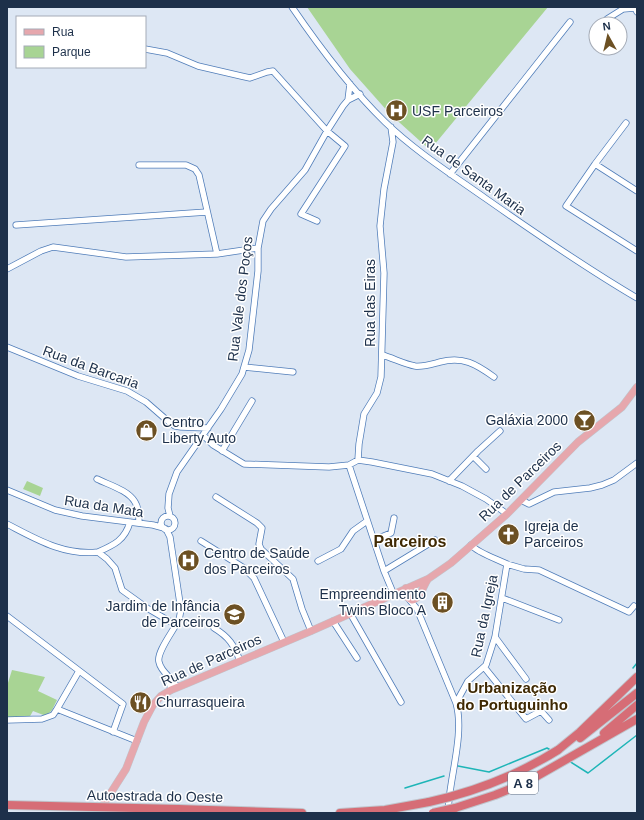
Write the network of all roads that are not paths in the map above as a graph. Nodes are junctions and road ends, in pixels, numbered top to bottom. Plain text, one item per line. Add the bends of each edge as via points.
1 (292, 7) edge
2 (637, 12) edge
3 (611, 16) edge
4 (570, 22) dead end
5 (146, 49) edge
6 (350, 84) junction
7 (360, 94) junction
8 (348, 100) junction
9 (626, 123) dead end
10 (391, 127) junction
11 (327, 131) junction
12 (400, 135) junction
13 (393, 142) junction
14 (595, 164) junction
15 (139, 165) dead end
16 (450, 174) junction
17 (637, 191) edge
18 (207, 212) junction
19 (317, 221) dead end
20 (16, 225) dead end
21 (258, 248) junction
22 (637, 251) edge
23 (217, 254) junction
24 (7, 269) edge
25 (637, 298) edge
26 (7, 347) edge
27 (382, 355) junction
28 (244, 367) junction
29 (293, 372) dead end
30 (494, 378) dead end
31 (637, 387) edge
32 (252, 401) dead end
33 (208, 428) junction
34 (500, 431) dead end
35 (203, 435) junction
36 (222, 451) junction
37 (473, 456) junction
38 (358, 460) junction
39 (637, 464) edge
40 (349, 465) junction
41 (486, 469) dead end
42 (97, 479) dead end
43 (449, 481) junction
44 (7, 490) edge
45 (216, 497) dead end
46 (521, 500) junction
47 (506, 514) junction
48 (166, 518) junction
49 (394, 518) dead end
50 (368, 521) junction
51 (130, 522) junction
52 (7, 524) edge
53 (139, 524) junction
54 (153, 525) junction
55 (173, 528) junction
56 (165, 529) junction
57 (170, 537) junction
58 (374, 540) junction
59 (435, 540) dead end
60 (201, 541) dead end
61 (470, 545) junction
62 (98, 552) junction
63 (318, 561) dead end
64 (507, 564) junction
65 (384, 570) junction
66 (428, 579) junction
67 (415, 585) junction
68 (406, 588) junction
69 (419, 594) junction
70 (394, 595) junction
71 (408, 598) junction
72 (502, 598) junction
73 (634, 606) dead end
74 (417, 609) junction
75 (350, 613) junction
76 (7, 616) edge
77 (559, 620) dead end
78 (333, 621) junction
79 (176, 625) junction
80 (214, 628) dead end
81 (311, 631) junction
82 (494, 637) junction
83 (284, 642) junction
84 (357, 658) dead end
85 (240, 661) junction
86 (484, 667) junction
87 (79, 670) junction
88 (637, 677) edge
89 (526, 679) dead end
90 (174, 689) junction
91 (637, 693) edge
92 (401, 702) dead end
93 (456, 703) junction
94 (637, 706) edge
95 (57, 709) junction
96 (637, 719) edge
97 (7, 720) edge
98 (549, 720) dead end
99 (113, 732) junction
100 (578, 736) junction
101 (137, 741) junction
102 (586, 748) junction
103 (7, 805) edge
104 (98, 813) edge
105 (302, 813) edge
106 (340, 813) edge
107 (434, 813) edge
108 (448, 813) edge

1 - 6 street, Rua de Santa Maria via 318,45
2 - 3 street via 635,8 623,9
4 - 16 street
5 - 11 street via 167,53 198,66 250,78 273,71
6 - 7 street, Rua de Santa Maria
6 - 8 street, Rua Vale dos Poços
7 - 8 street, Rua Vale dos Poços
7 - 10 street, Rua de Santa Maria
8 - 11 street, Rua Vale dos Poços
9 - 14 street
10 - 12 street, Rua de Santa Maria
10 - 13 street, Rua das Eiras
11 - 19 street via 344,146 301,214
11 - 21 street, Rua Vale dos Poços via 305,170 266,215
12 - 13 street
12 - 16 street, Rua de Santa Maria
13 - 27 street, Rua das Eiras via 380,226 384,263
14 - 17 street
14 - 22 street via 566,206
15 - 18 street via 186,165 195,169 199,175
16 - 25 street, Rua de Santa Maria via 574,260
18 - 20 street
18 - 23 street
21 - 23 street
21 - 28 street, Rua Vale dos Poços via 258,271 249,350
23 - 24 street via 126,257 53,247 40,251
26 - 33 street, Rua da Barcaria via 78,376 133,394 175,426
27 - 30 street via 414,366 460,359 468,361
27 - 38 street, Rua das Eiras via 381,377 376,393 364,414
28 - 29 street
28 - 33 street, Rua Vale dos Poços via 232,392
31 - 46 main road, Rua de Parceiros via 622,407 578,442
32 - 36 street
33 - 35 street, Rua Vale dos Poços
34 - 37 street
35 - 36 street
35 - 48 street, Rua Vale dos Poços via 177,472 169,494
36 - 40 street via 244,464 329,467
37 - 41 street
37 - 43 street
38 - 40 street
38 - 43 street via 432,474
39 - 46 street via 602,485 554,492 529,504
40 - 50 street
42 - 53 street via 136,502
43 - 47 street via 462,486
44 - 51 street, Rua da Mata via 55,510
45 - 81 street via 262,528 260,549 293,579
46 - 47 main road, Rua de Parceiros
47 - 61 main road, Rua de Parceiros
48 - 54 street, Rua da Mata
48 - 55 street via 175,521
48 - 56 street via 162,524
49 - 58 street via 391,533
50 - 58 street
50 - 63 street via 354,531 341,548
51 - 53 street, Rua da Mata
51 - 62 street via 125,536
52 - 62 street via 65,551 88,554
53 - 54 street, Rua da Mata
54 - 56 street, Rua da Mata
55 - 56 street
55 - 57 street
56 - 57 street
57 - 79 street via 181,610
58 - 65 street
59 - 65 street
60 - 83 street via 244,568 254,578
61 - 64 street, Rua da Igreja via 477,551
61 - 66 main road, Rua de Parceiros
62 - 79 street via 115,568 122,590
64 - 72 street, Rua da Igreja
64 - 73 street via 539,570 629,612
65 - 70 street
66 - 67 main road, Rua de Parceiros
66 - 69 main road
67 - 68 main road
67 - 69 main road via 419,588
68 - 70 main road, Rua de Parceiros
68 - 71 main road
69 - 71 main road via 414,600
69 - 74 street
70 - 71 main road
70 - 75 main road, Rua de Parceiros
71 - 74 street
72 - 77 street
72 - 82 street, Rua da Igreja
74 - 93 street
75 - 78 main road, Rua de Parceiros
75 - 92 street
76 - 87 street
78 - 81 main road, Rua de Parceiros
78 - 84 street
79 - 90 street via 158,659 163,672 175,683
80 - 85 street via 234,646
81 - 83 main road, Rua de Parceiros
82 - 86 street, Rua da Igreja
82 - 89 street
83 - 85 main road, Rua de Parceiros
85 - 90 main road, Rua de Parceiros
86 - 93 street, Rua da Igreja via 468,681
86 - 98 street via 526,719 541,710
87 - 95 street
87 - 99 street via 123,704
88 - 100 highway
90 - 101 main road, Rua de Parceiros via 153,705
91 - 100 highway, A 8
93 - 108 street via 457,740
94 - 102 highway, A 8
95 - 97 street via 53,715 42,719
95 - 99 street
96 - 102 highway
99 - 101 street
100 - 106 highway, A 8, bridge via 525,768 455,796 385,810
101 - 104 main road, Rua de Parceiros via 126,769
102 - 107 highway, A 8, bridge via 514,787 475,802
103 - 105 highway, Autoestrada do Oeste, bridge

